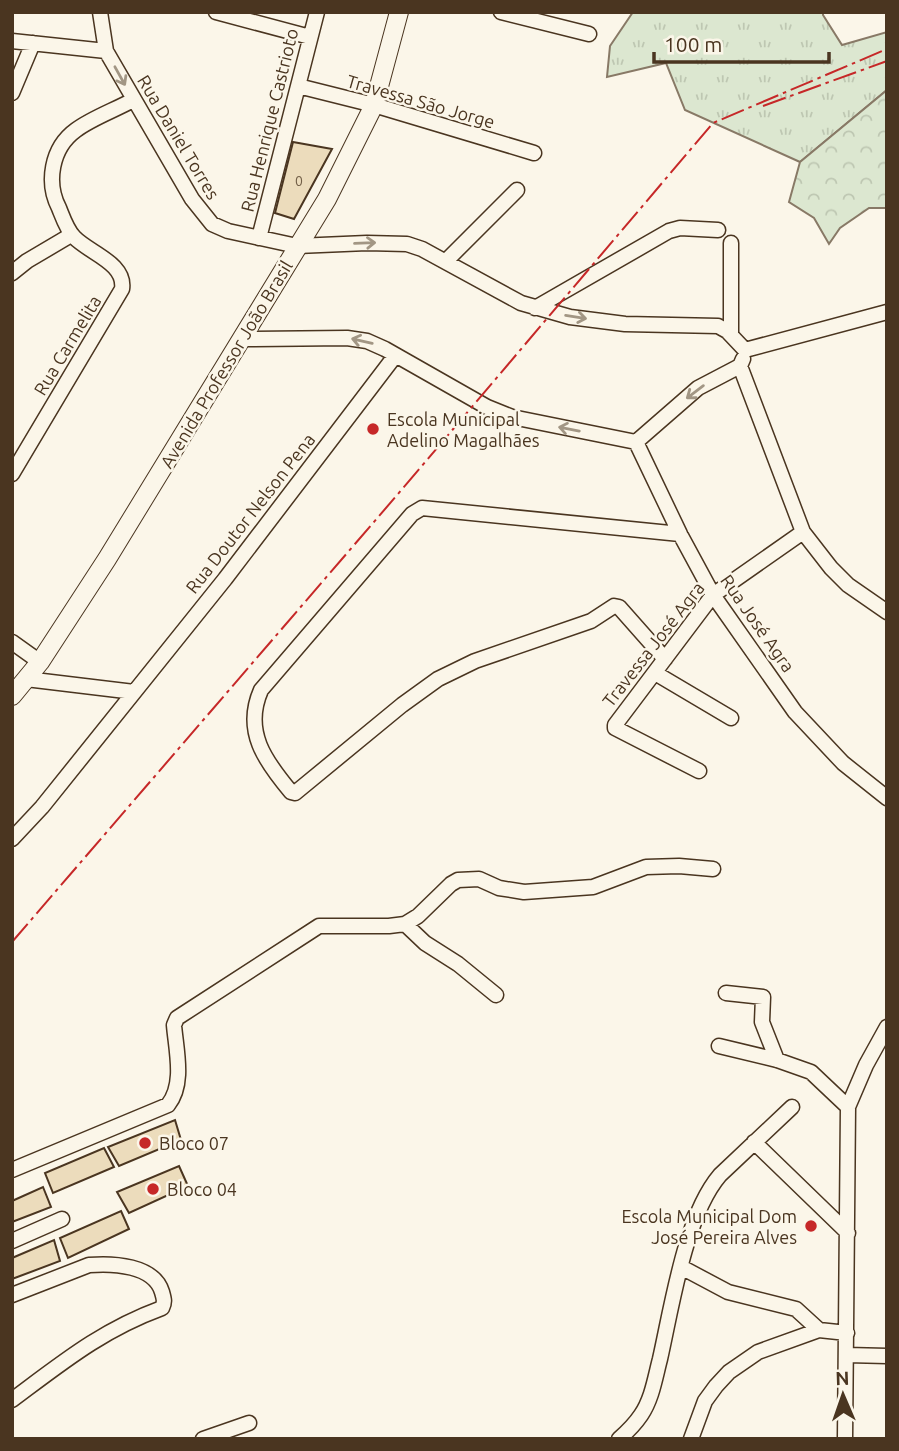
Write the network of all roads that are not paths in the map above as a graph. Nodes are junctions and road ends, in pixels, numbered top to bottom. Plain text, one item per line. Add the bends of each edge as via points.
1 (100, 12) edge
2 (216, 12) edge
3 (317, 12) edge
4 (399, 12) edge
5 (500, 12) edge
6 (589, 34) dead end
7 (310, 37) junction
8 (12, 41) edge
9 (33, 43) junction
10 (106, 51) junction
11 (298, 86) junction
12 (12, 93) edge
13 (133, 100) junction
14 (374, 105) junction
15 (534, 153) dead end
16 (517, 190) dead end
17 (718, 230) dead end
18 (71, 235) junction
19 (259, 238) junction
20 (731, 243) dead end
21 (297, 246) junction
22 (446, 261) junction
23 (12, 273) edge
24 (535, 308) junction
25 (887, 312) edge
26 (731, 335) junction
27 (243, 339) junction
28 (745, 350) junction
29 (396, 356) junction
30 (740, 366) junction
31 (636, 442) junction
32 (12, 474) edge
33 (803, 532) junction
34 (680, 534) junction
35 (713, 595) junction
36 (887, 612) edge
37 (12, 642) edge
38 (665, 659) junction
39 (40, 662) junction
40 (655, 673) junction
41 (26, 679) junction
42 (134, 692) junction
43 (12, 696) edge
44 (730, 718) dead end
45 (699, 771) dead end
46 (887, 798) edge
47 (12, 839) edge
48 (713, 869) dead end
49 (405, 924) junction
50 (726, 993) dead end
51 (496, 995) dead end
52 (887, 1027) edge
53 (719, 1046) dead end
54 (777, 1060) junction
55 (792, 1107) dead end
56 (848, 1107) junction
57 (754, 1142) junction
58 (12, 1170) edge
59 (62, 1219) dead end
60 (848, 1233) junction
61 (12, 1241) edge
62 (681, 1267) junction
63 (12, 1295) edge
64 (819, 1330) junction
65 (847, 1334) junction
66 (847, 1355) junction
67 (887, 1356) edge
68 (12, 1400) edge
69 (249, 1423) dead end
70 (203, 1439) edge
71 (619, 1439) edge
72 (691, 1439) edge
73 (845, 1439) edge

1 - 10 street, Rua Daniel Torres
2 - 7 street
3 - 7 street, Rua Henrique Castrioto
4 - 14 main road, Avenida Professor João Brasil
5 - 6 street
7 - 11 street, Rua Henrique Castrioto
8 - 9 street
9 - 10 street
9 - 12 street
10 -> 13 street, Rua Daniel Torres
11 - 14 street, Travessa São Jorge
11 - 19 street, Rua Henrique Castrioto
13 - 18 street via 75,131 55,159 51,185
13 - 19 street, Rua Daniel Torres via 212,224
14 - 15 street, Travessa São Jorge
14 - 21 main road, Avenida Professor João Brasil via 327,199
16 - 22 street
17 - 24 street via 669,230
18 - 23 street
18 - 32 street, Rua Carmelita via 118,270 122,289
19 - 21 street, Rua Daniel Torres
20 - 26 street
21 -> 22 street, Rua Daniel Torres via 407,244
21 - 27 main road, Avenida Professor João Brasil
22 - 24 street, Rua Daniel Torres
24 -> 26 street, Rua Daniel Torres via 625,324 718,326
25 - 28 street
26 - 28 street
29 -> 27 street via 366,341 347,338
27 - 39 main road, Avenida Professor João Brasil
28 - 30 street
31 -> 29 street via 512,416
29 - 42 street, Rua Doutor Nelson Pena
30 -> 31 street via 698,388
30 - 33 street
31 - 34 street, Rua José Agra
33 - 35 street, Travessa José Agra
33 - 36 street via 831,568
34 - 35 street, Rua José Agra
34 - 38 street via 422,508 261,690 254,716 261,751 295,793 438,679 475,661 591,621 614,606 620,607
35 - 38 street, Travessa José Agra
35 - 46 street, Rua José Agra via 807,726
37 - 39 street
38 - 40 street, Travessa José Agra
39 - 41 main road, Avenida Professor João Brasil
40 - 44 street
40 - 45 street, Travessa José Agra via 614,727
41 - 42 street
41 - 43 main road, Avenida Professor João Brasil
42 - 47 street, Rua Doutor Nelson Pena
48 - 49 street via 646,867 593,887 524,892 475,878 458,880
49 - 51 street
49 - 58 street via 319,926 177,1018 177,1087 168,1105
50 - 54 street via 763,997 762,1022
52 - 56 street
53 - 54 street
54 - 56 street via 811,1072
55 - 57 street
56 - 60 street
57 - 60 street
57 - 62 street via 709,1188
59 - 61 street
60 - 65 street
62 - 64 street via 728,1292 796,1309
62 - 71 street via 651,1396 642,1415
63 - 68 street via 98,1264 153,1276 164,1306 92,1341
64 - 65 street
64 - 72 street via 769,1346 729,1372 705,1401
65 - 66 street
66 - 67 street
66 - 73 street
69 - 70 street

